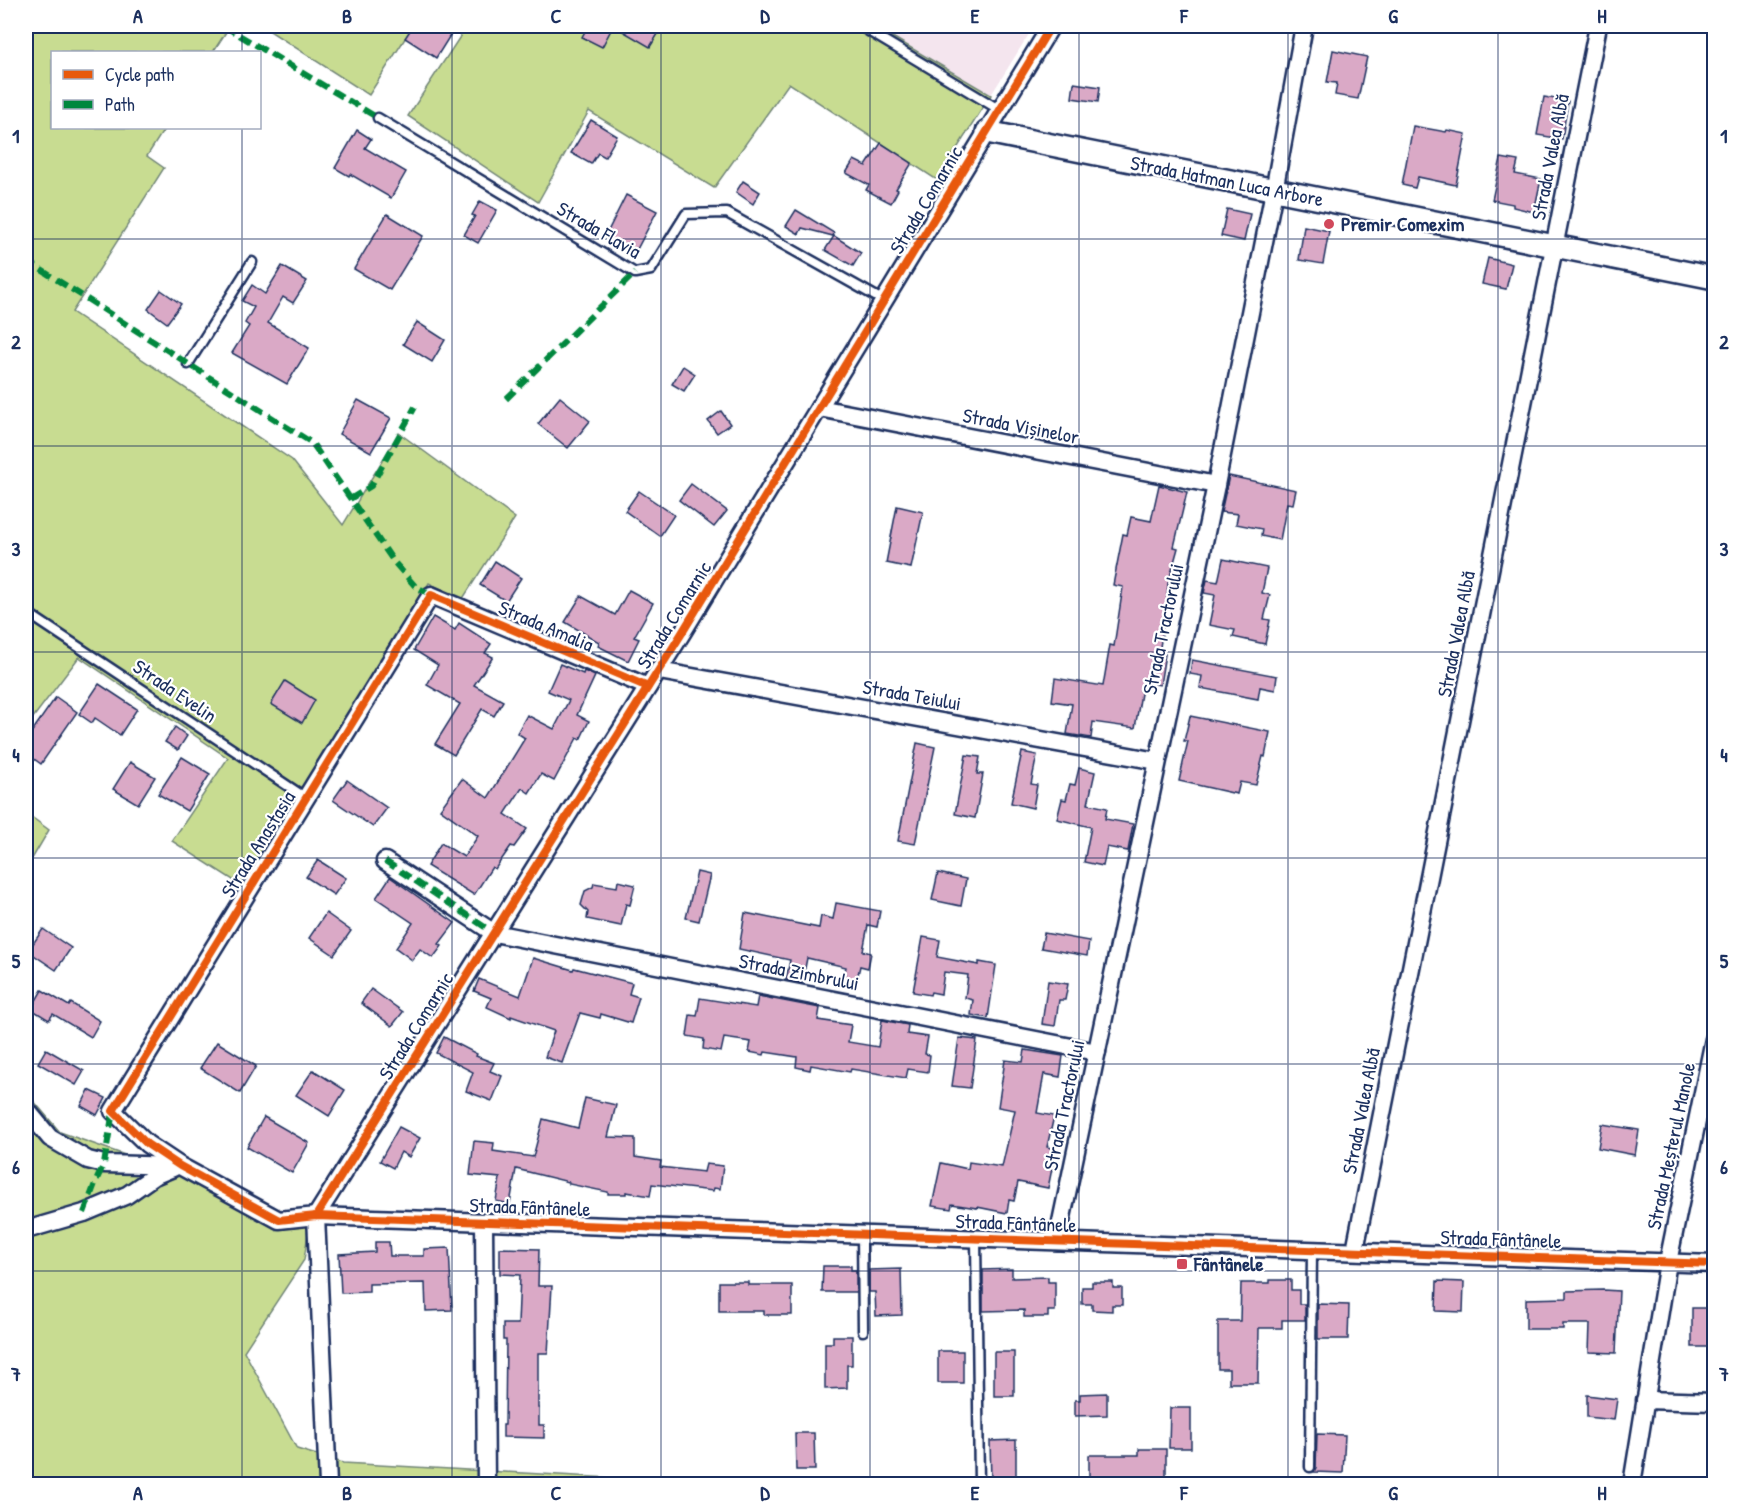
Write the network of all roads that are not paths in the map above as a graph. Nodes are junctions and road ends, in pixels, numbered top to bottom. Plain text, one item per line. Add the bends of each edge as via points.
1 (1051, 26) edge
2 (1304, 26) edge
3 (1598, 26) edge
4 (866, 27) edge
5 (1001, 110) junction
6 (378, 118) dead end
7 (987, 132) junction
8 (1274, 191) junction
9 (1554, 246) junction
10 (252, 262) dead end
11 (1714, 279) edge
12 (884, 302) junction
13 (188, 364) dead end
14 (819, 408) junction
15 (1216, 485) junction
16 (431, 594) joint
17 (26, 612) edge
18 (659, 671) junction
19 (648, 687) junction
20 (1157, 761) junction
21 (306, 798) junction
22 (385, 861) dead end
23 (494, 933) junction
24 (1714, 1039) edge
25 (1097, 1052) junction
26 (26, 1109) edge
27 (113, 1111) joint
28 (180, 1166) junction
29 (316, 1216) junction
30 (484, 1222) junction
31 (26, 1230) edge
32 (862, 1234) junction
33 (976, 1238) junction
34 (1057, 1240) junction
35 (1312, 1249) junction
36 (1355, 1250) junction
37 (1668, 1262) junction
38 (1714, 1264) edge
39 (863, 1331) dead end
40 (1645, 1400) junction
41 (1714, 1402) edge
42 (1310, 1467) dead end
43 (328, 1485) edge
44 (486, 1485) edge
45 (979, 1485) edge
46 (1632, 1485) edge

1 - 5 street, Strada Comarnic
2 - 8 street, Strada Tractorului
3 - 9 street, Strada Valea Albă
4 - 5 lane
5 - 7 street, Strada Comarnic
6 - 12 lane, Strada Flavia via 634,273 651,270 686,214 727,213
7 - 8 street, Strada Hatman Luca Arbore
7 - 12 street, Strada Comarnic
8 - 9 street, Strada Hatman Luca Arbore
8 - 15 street, Strada Tractorului
9 - 11 street, Strada Hatman Luca Arbore
9 - 36 street, Strada Valea Albă
10 - 13 lane
12 - 14 street, Strada Comarnic
14 - 15 street, Strada Vișinelor
14 - 18 street, Strada Comarnic
15 - 20 street, Strada Tractorului
16 - 19 street, Strada Amalia
16 - 21 street, Strada Anastasia
17 - 21 lane, Strada Evelin
18 - 19 street, Strada Comarnic
18 - 20 street, Strada Teiului
19 - 23 street, Strada Comarnic
20 - 25 street, Strada Tractorului
21 - 27 street, Strada Anastasia
22 - 23 street
23 - 25 street, Strada Zimbrului
23 - 29 street, Strada Comarnic
24 - 37 street, Strada Meșterul Manole
25 - 34 street, Strada Tractorului
26 - 28 street via 50,1138 88,1160
27 - 28 street, Strada Fântânele via 147,1144
28 - 29 street, Strada Fântânele via 279,1220
28 - 31 street via 84,1213
29 - 30 street, Strada Fântânele
29 - 43 street
30 - 32 street, Strada Fântânele
30 - 44 street
32 - 33 street, Strada Fântânele
32 - 39 lane
33 - 34 street, Strada Fântânele
33 - 45 lane
34 - 35 street, Strada Fântânele
35 - 36 street, Strada Fântânele
35 - 42 lane
36 - 37 street, Strada Fântânele
37 - 38 street, Strada Fântânele
37 - 40 street, Strada Meșterul Manole
40 - 41 street
40 - 46 street, Strada Meșterul Manole

